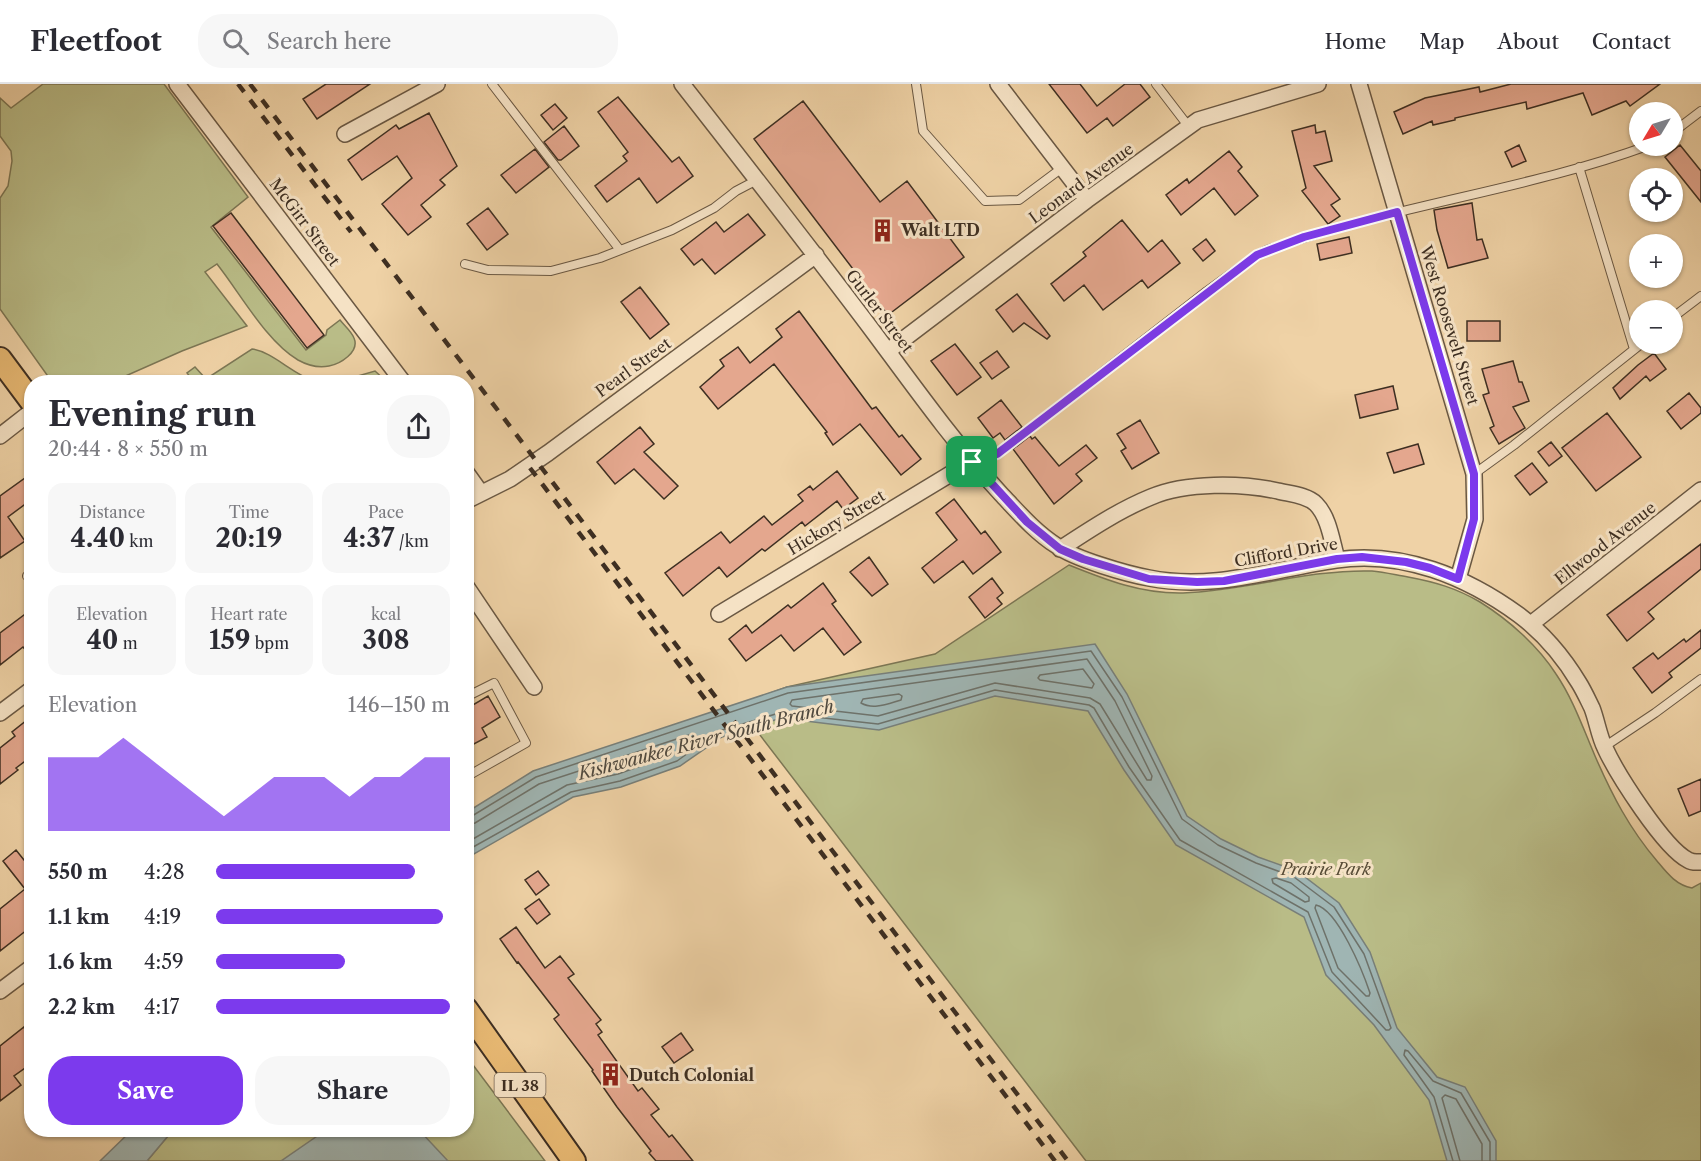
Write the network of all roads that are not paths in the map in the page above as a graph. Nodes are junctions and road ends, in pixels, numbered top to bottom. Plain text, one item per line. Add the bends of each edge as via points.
1 (177, 84) edge
2 (437, 84) edge
3 (492, 84) edge
4 (682, 84) edge
5 (916, 84) edge
6 (998, 84) edge
7 (1156, 84) edge
8 (1318, 84) edge
9 (1359, 84) edge
10 (415, 89) edge
11 (1701, 111) edge
12 (1683, 125) edge
13 (1189, 127) junction
14 (345, 134) dead end
15 (1629, 152) edge
16 (1579, 167) junction
17 (1062, 168) junction
18 (757, 180) junction
19 (1087, 200) junction
20 (1397, 212) junction
21 (620, 250) junction
22 (816, 255) junction
23 (465, 264) dead end
24 (1701, 296) edge
25 (1683, 310) edge
26 (1629, 333) edge
27 (888, 351) junction
28 (1629, 354) edge
29 (0, 359) edge
30 (398, 375) edge
31 (24, 391) edge
32 (24, 417) edge
33 (0, 436) edge
34 (972, 462) junction
35 (1474, 474) junction
36 (474, 483) edge
37 (1701, 490) edge
38 (481, 493) junction
39 (474, 497) edge
40 (1060, 549) junction
41 (1337, 559) junction
42 (1458, 579) junction
43 (474, 598) edge
44 (719, 614) dead end
45 (1531, 624) junction
46 (1701, 679) edge
47 (534, 687) dead end
48 (474, 693) edge
49 (24, 695) edge
50 (0, 713) edge
51 (1604, 747) junction
52 (474, 772) edge
53 (1701, 862) edge
54 (24, 973) edge
55 (0, 991) edge
56 (474, 1020) edge
57 (574, 1161) edge

1 - 30 street, McGirr Street
2 - 10 street
3 - 21 lane
4 - 18 street, Gurler Street
5 - 17 lane via 923,131 985,201 1019,200
6 - 17 street
7 - 13 lane
8 - 13 street, Leonard Avenue via 1198,120
9 - 20 street, West Roosevelt Street
10 - 14 street
11 - 12 lane
13 - 19 street, Leonard Avenue
15 - 16 lane
16 - 20 lane
16 - 26 lane
17 - 19 street
18 - 21 lane via 672,230
18 - 22 street, Gurler Street
19 - 27 street, Leonard Avenue
20 - 34 lane via 1304,237 1257,255 997,454
20 - 35 street, West Roosevelt Street
21 - 23 lane via 551,271 488,270
22 - 27 street, Gurler Street
22 - 38 street, Pearl Street via 548,453
24 - 25 lane
27 - 34 street, Gurler Street
28 - 35 lane
29 - 31 main road
32 - 33 street
34 - 40 street, Gurler Street via 1027,522
34 - 44 street, Hickory Street
35 - 42 street, West Roosevelt Street via 1474,519
36 - 38 street
37 - 45 street, Ellwood Avenue
38 - 39 street, Pearl Street
40 - 41 street, Clifford Drive via 1149,579 1197,582 1224,581
40 - 41 street via 1110,517 1154,496 1186,488 1228,486 1310,499 1324,515
41 - 42 street, Clifford Drive via 1362,557 1406,562
42 - 45 street, Clifford Drive
43 - 47 street
45 - 51 street, Clifford Drive via 1580,685
46 - 51 lane
48 - 52 lane via 495,683 526,743
49 - 50 street
51 - 53 street, Clifford Drive via 1631,793 1669,844 1691,862
54 - 55 street
56 - 57 main road, IL 38

